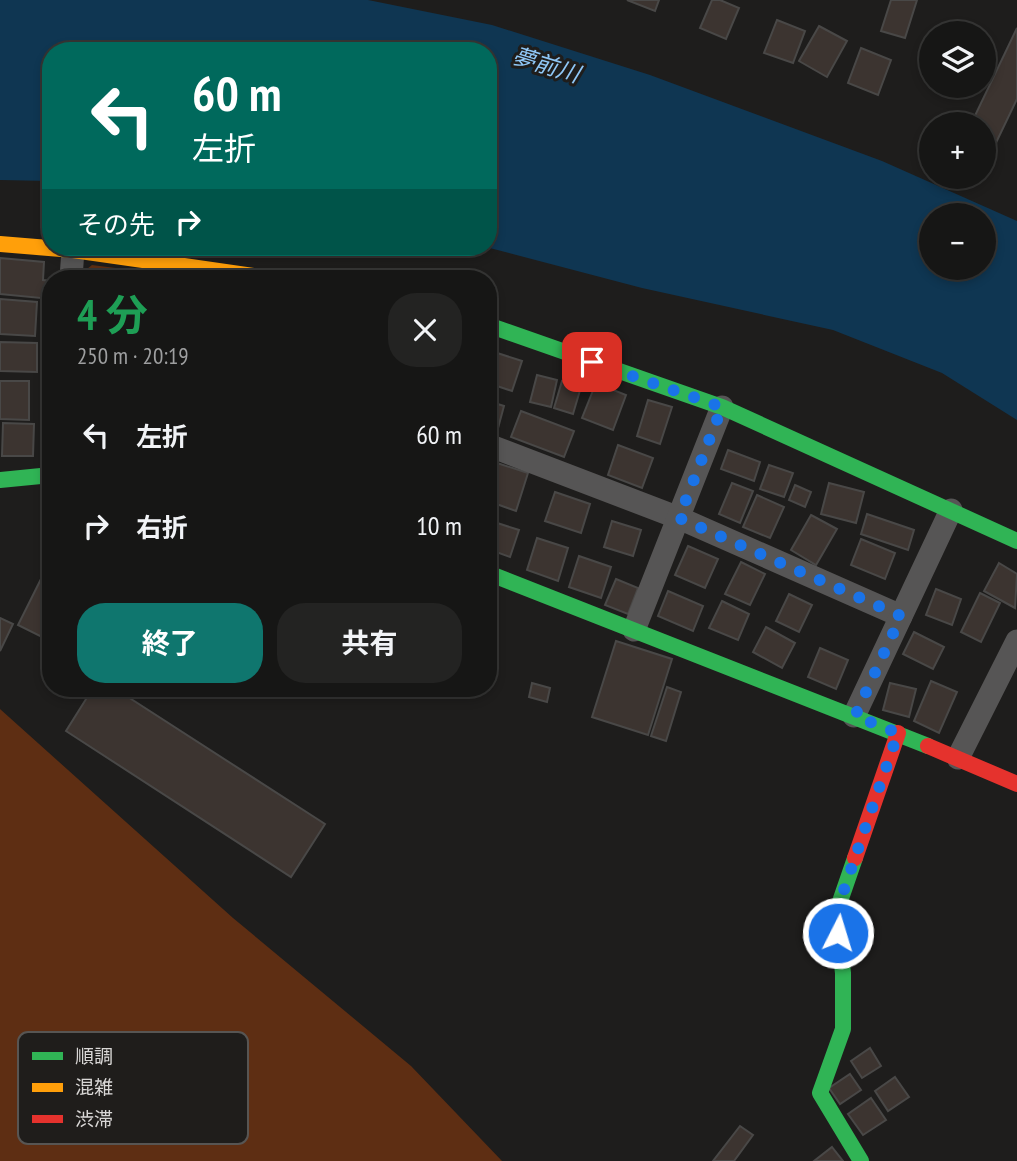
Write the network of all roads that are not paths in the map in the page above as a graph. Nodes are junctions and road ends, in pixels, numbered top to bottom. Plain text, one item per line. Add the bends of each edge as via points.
1 (0, 244) edge
2 (42, 247) edge
3 (109, 256) edge
4 (193, 270) edge
5 (497, 328) edge
6 (722, 407) junction
7 (497, 448) edge
8 (42, 476) edge
9 (0, 480) edge
10 (951, 510) junction
11 (679, 518) junction
12 (1017, 541) edge
13 (497, 577) edge
14 (901, 616) junction
15 (634, 630) junction
16 (1017, 641) edge
17 (855, 716) junction
18 (898, 733) junction
19 (958, 758) junction
20 (1017, 784) edge
21 (861, 1161) edge

1 - 2 street
3 - 4 street
5 - 6 street
6 - 10 street
6 - 11 street
7 - 11 street
8 - 9 street
10 - 12 street
10 - 14 street
11 - 14 street
11 - 15 street
13 - 15 street
14 - 17 street
15 - 17 street
16 - 19 street
17 - 18 street
18 - 19 street
18 - 21 street via 836,913 843,1029 820,1093
19 - 20 street

